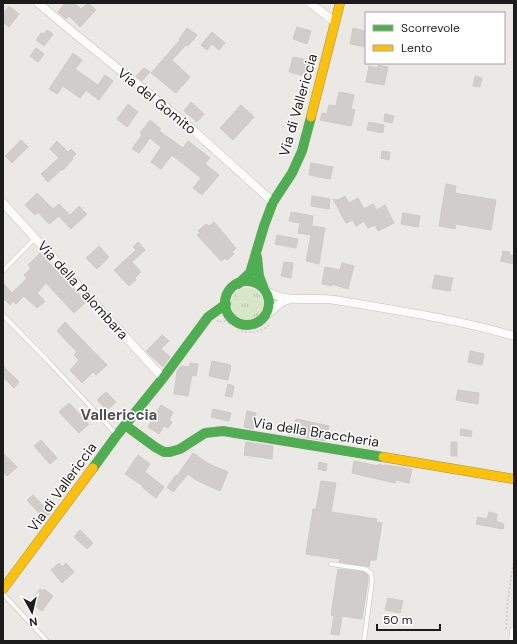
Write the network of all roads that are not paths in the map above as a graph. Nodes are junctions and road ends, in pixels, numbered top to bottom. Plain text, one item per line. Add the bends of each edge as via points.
1 (38, 3) edge
2 (310, 3) edge
3 (340, 3) edge
4 (335, 22) junction
5 (273, 202) junction
6 (3, 203) edge
7 (35, 238) junction
8 (256, 255) junction
9 (3, 271) edge
10 (234, 283) junction
11 (264, 289) junction
12 (291, 299) junction
13 (224, 303) junction
14 (3, 315) edge
15 (231, 318) junction
16 (269, 318) junction
17 (202, 325) junction
18 (514, 336) edge
19 (163, 378) junction
20 (125, 425) junction
21 (117, 435) junction
22 (514, 479) edge
23 (332, 564) dead end
24 (3, 589) edge
25 (3, 594) edge
26 (514, 631) edge
27 (47, 641) edge
28 (364, 641) edge
29 (513, 641) edge

1 - 5 street, Via del Gomito via 183,121
2 - 4 street
3 - 4 street, Via di Vallericcia
4 - 5 street, Via di Vallericcia via 302,151
5 - 8 street, Via di Vallericcia
6 - 7 street, Via della Palombara
7 - 9 lane
7 - 19 street, Via della Palombara
8 - 10 street, Via di Vallericcia via 250,274
8 - 11 street, Via di Vallericcia
10 - 11 street via 253,282
10 - 13 street, Via di Vallericcia
11 - 12 street via 276,297
11 - 16 street, Via di Vallericcia via 268,295
12 - 16 street via 282,302
12 - 18 street via 332,299 484,327
13 - 15 street
13 - 17 street, Via di Vallericcia
14 - 21 lane
15 - 16 street via 246,325
15 - 17 street via 216,317
17 - 19 street, Via di Vallericcia
19 - 20 street, Via di Vallericcia
20 - 21 street, Via di Vallericcia
20 - 22 street, Via della Braccheria via 164,452 179,449 204,433 223,431
21 - 24 street, Via di Vallericcia
23 - 28 lane via 365,569 371,573
25 - 27 lane
26 - 29 street

